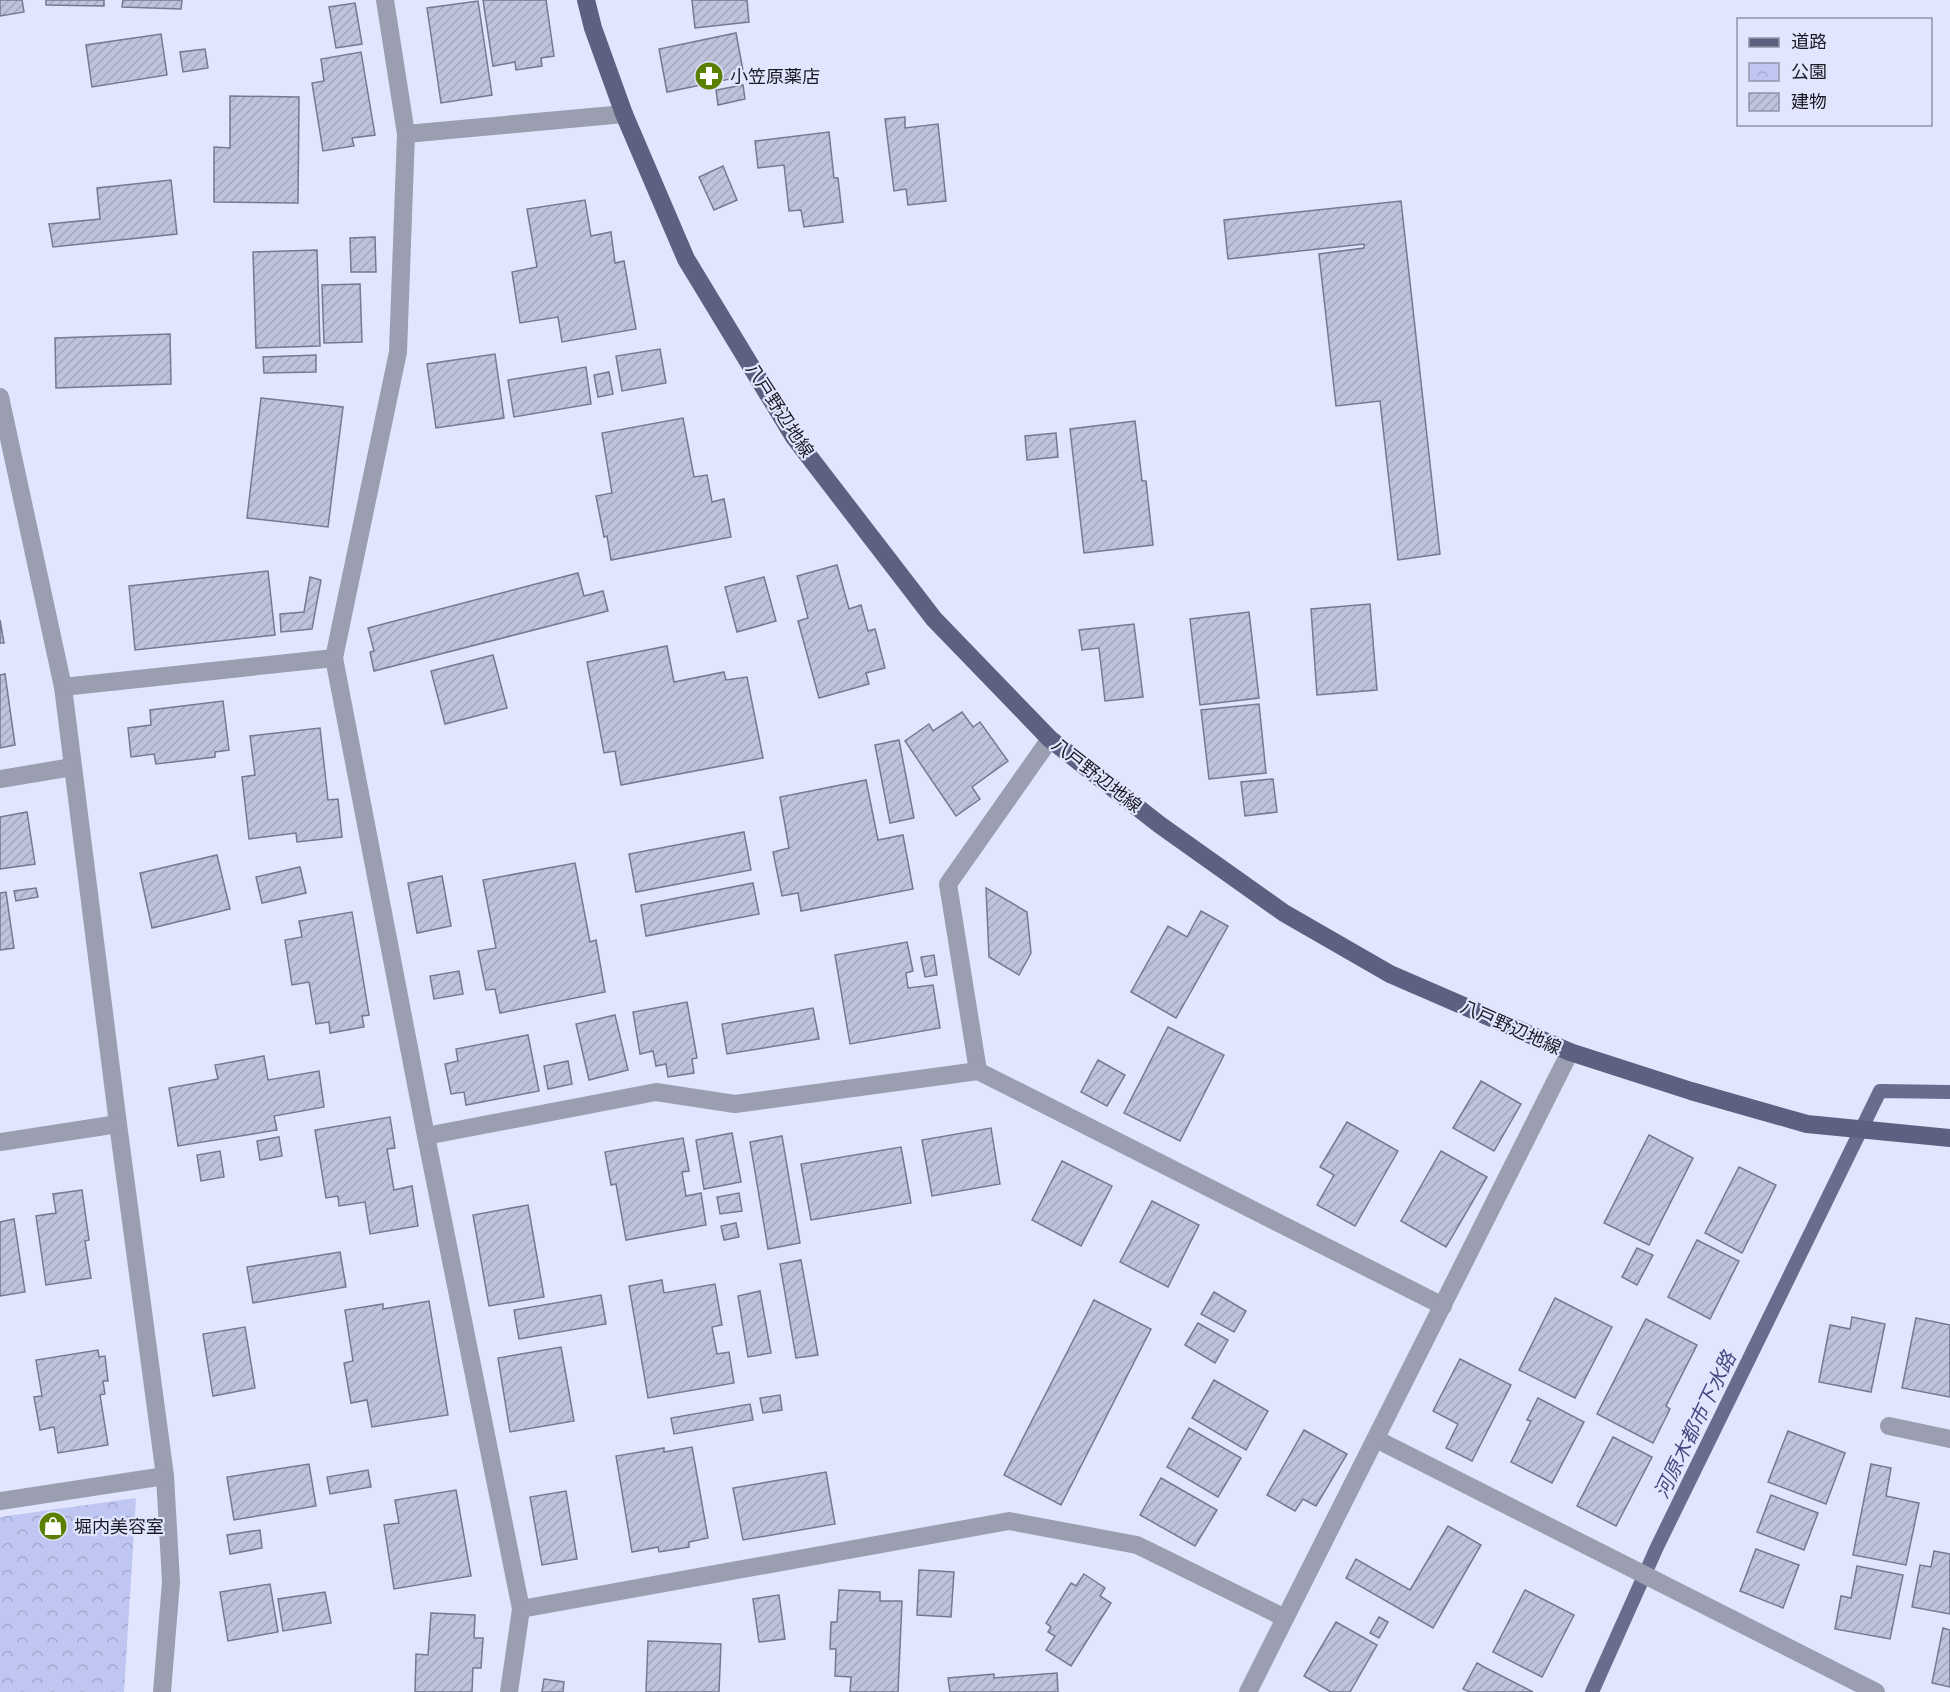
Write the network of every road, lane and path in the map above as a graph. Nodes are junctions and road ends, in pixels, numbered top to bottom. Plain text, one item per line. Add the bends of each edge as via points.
1 (385, 0) edge
2 (586, 0) edge
3 (624, 114) junction
4 (406, 134) junction
5 (0, 398) edge
6 (334, 658) junction
7 (63, 687) junction
8 (1050, 739) junction
9 (72, 767) junction
10 (0, 778) edge
11 (1570, 1052) junction
12 (978, 1071) junction
13 (118, 1124) junction
14 (426, 1136) junction
15 (1950, 1137) edge
16 (0, 1142) edge
17 (1443, 1306) junction
18 (1889, 1426) dead end
19 (1376, 1439) junction
20 (1950, 1439) edge
21 (165, 1476) junction
22 (0, 1501) edge
23 (521, 1609) junction
24 (1285, 1618) junction
25 (162, 1692) edge
26 (510, 1692) edge
27 (1248, 1692) edge
28 (1876, 1692) edge

1 - 4 street
2 - 3 main road, 八戸野辺地線
3 - 4 street
3 - 8 main road, 八戸野辺地線 via 686,259 794,437 934,620
4 - 6 street via 398,352
5 - 7 street
6 - 7 street
6 - 14 street
7 - 9 street
8 - 11 main road, 八戸野辺地線 via 1160,825 1284,912 1390,974
8 - 12 street via 948,884
9 - 10 street
9 - 13 street
11 - 15 main road, 八戸野辺地線 via 1807,1124
11 - 17 street
12 - 14 street via 735,1104 656,1092
12 - 17 street
13 - 16 street
13 - 21 street
14 - 23 street
17 - 19 street
18 - 20 street
19 - 24 street
19 - 28 street
21 - 22 street
21 - 25 street via 171,1582
23 - 24 street via 1008,1521 1137,1545
23 - 26 street
24 - 27 street

